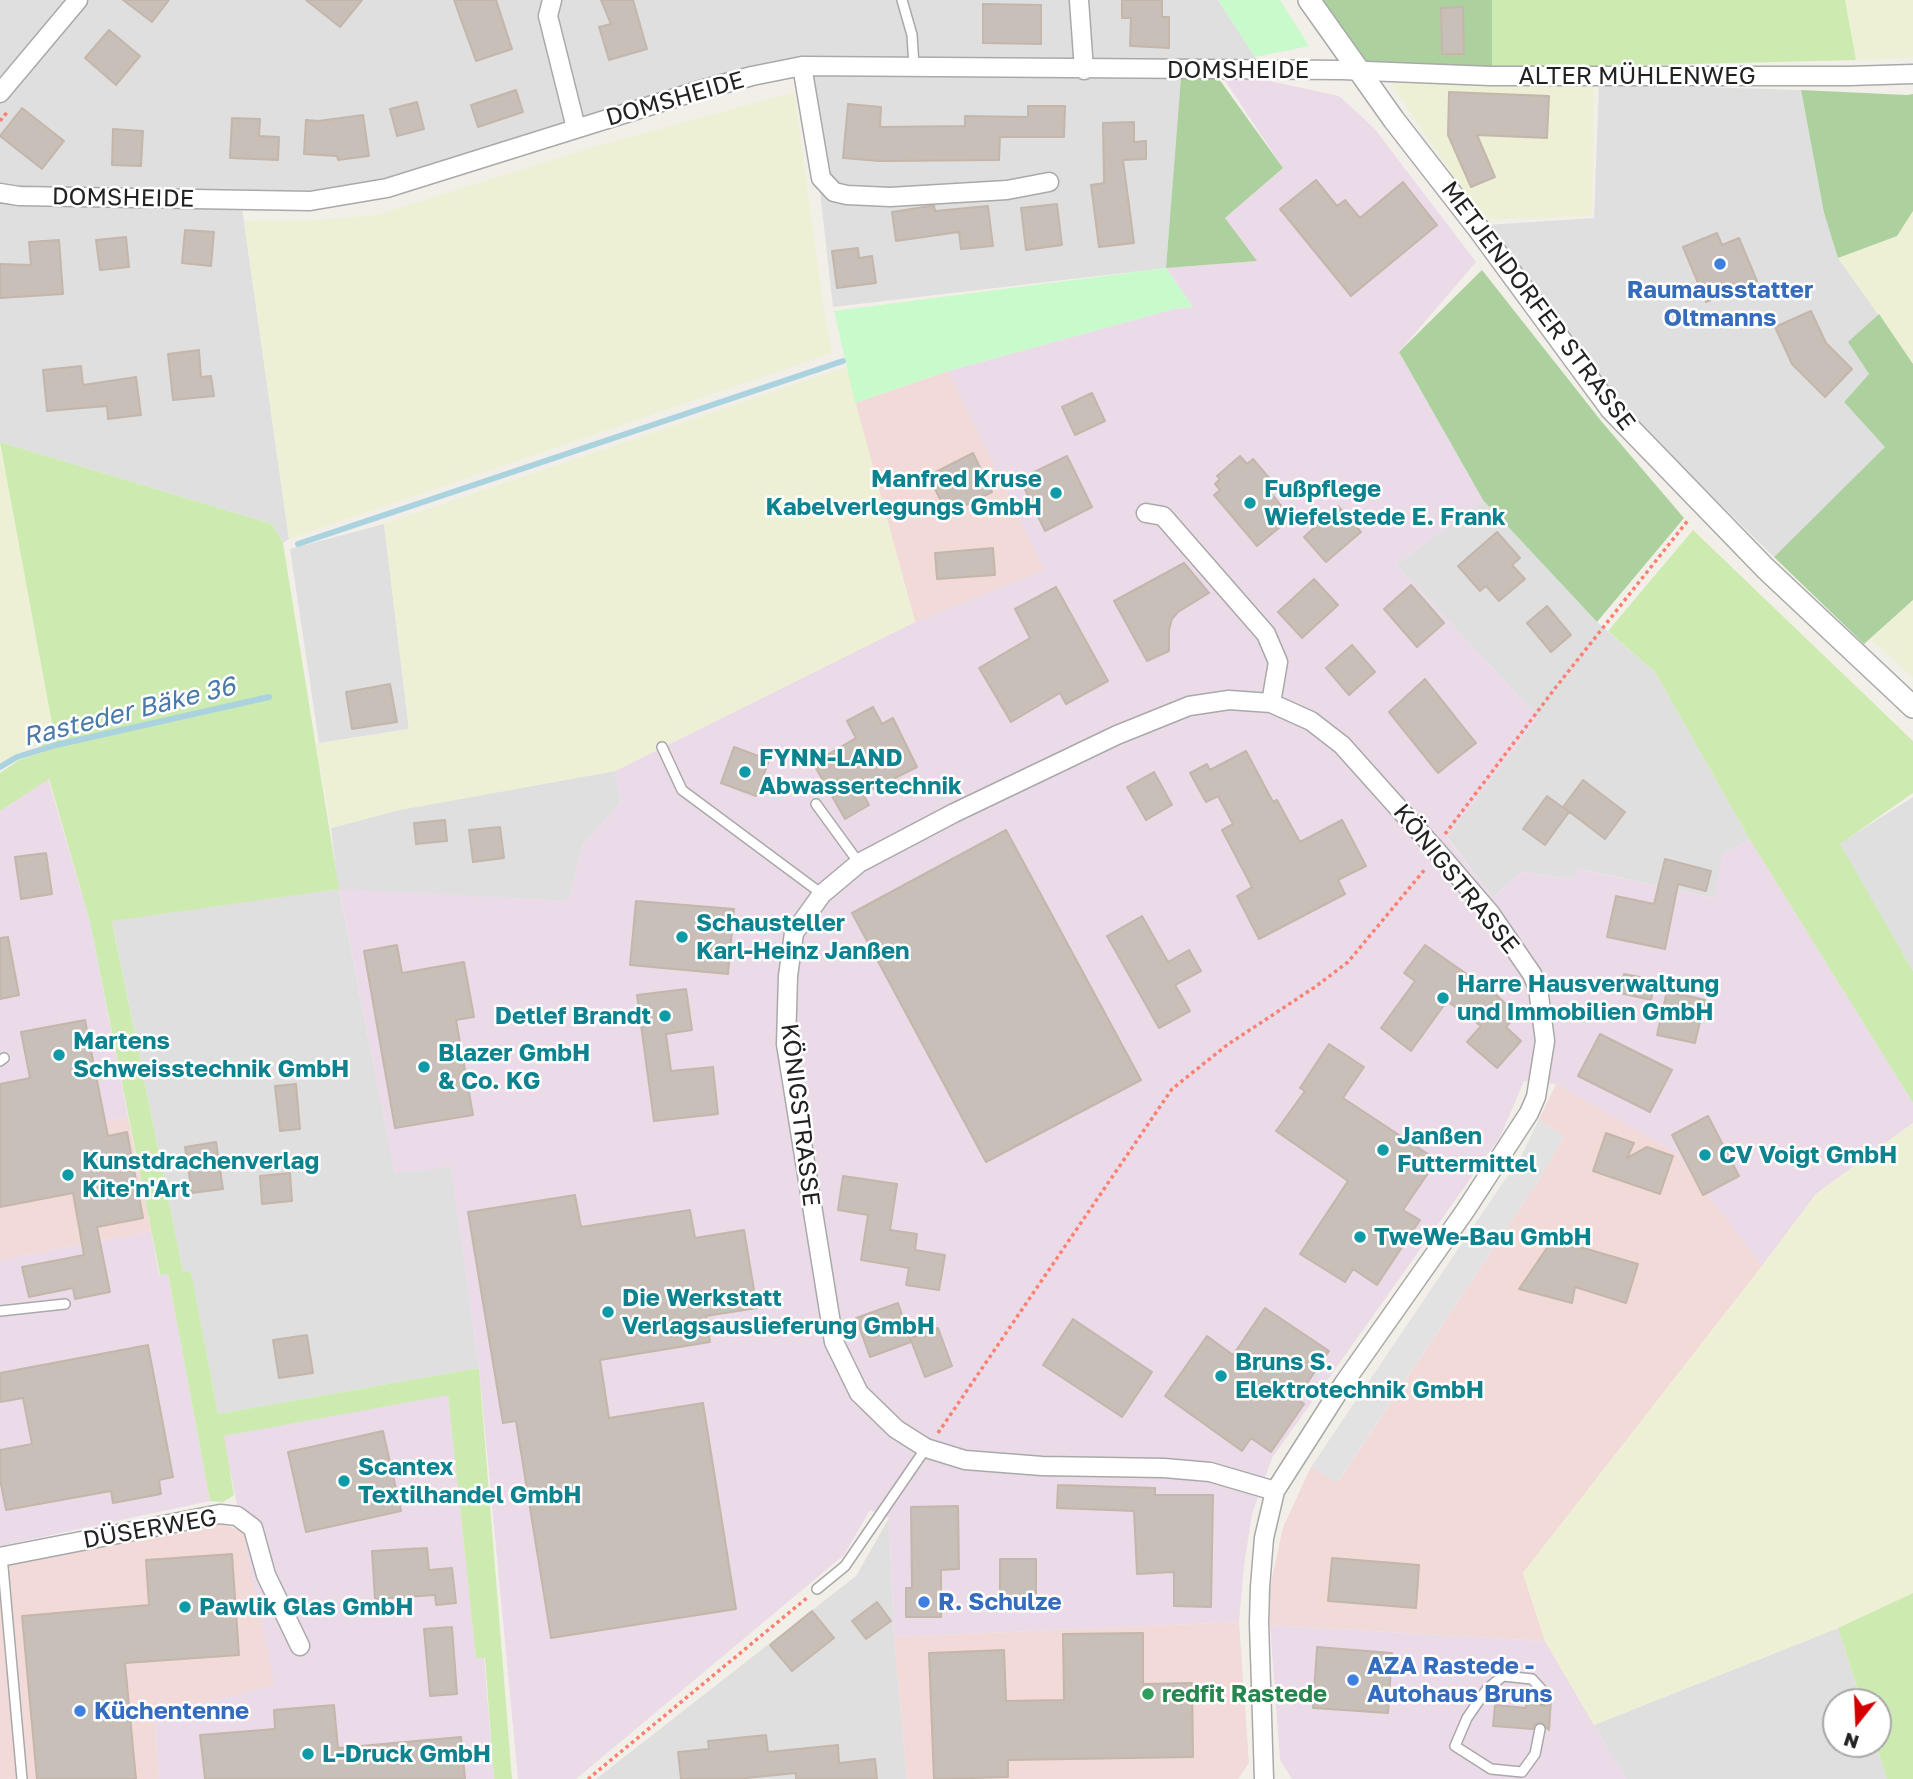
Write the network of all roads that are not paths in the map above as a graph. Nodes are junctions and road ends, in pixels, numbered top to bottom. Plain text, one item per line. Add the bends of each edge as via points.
1 (78, 0) edge
2 (552, 0) edge
3 (902, 0) edge
4 (1079, 0) edge
5 (1309, 0) edge
6 (803, 66) junction
7 (914, 66) junction
8 (1084, 70) junction
9 (1361, 72) junction
10 (1913, 74) edge
11 (0, 93) edge
12 (576, 128) junction
13 (1049, 181) dead end
14 (0, 193) edge
15 (1146, 513) dead end
16 (1271, 704) junction
17 (1913, 707) edge
18 (662, 747) dead end
19 (816, 804) dead end
20 (859, 863) junction
21 (822, 894) junction
22 (65, 1304) dead end
23 (0, 1311) edge
24 (926, 1448) junction
25 (1275, 1491) junction
26 (1, 1556) edge
27 (817, 1589) road end
28 (300, 1646) dead end
29 (1544, 1699) dead end
30 (1540, 1729) dead end
31 (22, 1779) edge
32 (1264, 1779) edge

1 - 11 street
2 - 12 street via 548,16
3 - 7 lane via 912,35
4 - 8 street
5 - 9 street, METJENDORFER STRASSE
6 - 7 street, DOMSHEIDE
6 - 12 street, DOMSHEIDE via 752,76
6 - 13 street via 821,178 834,192 890,197 1007,190
7 - 8 street, DOMSHEIDE
8 - 9 street, DOMSHEIDE
9 - 10 street, ALTER MÜHLENWEG via 1490,76
9 - 17 street, METJENDORFER STRASSE via 1611,409 1702,505
12 - 14 street, DOMSHEIDE via 387,188 310,201
15 - 16 street via 1163,516 1266,634 1278,662
16 - 20 street, KÖNIGSTRASSE via 1229,699 1189,706 954,813
16 - 25 street, KÖNIGSTRASSE via 1311,721 1342,745 1432,858 1489,913 1532,974 1545,1041 1529,1113
18 - 21 lane via 682,790
19 - 20 lane
20 - 21 street, KÖNIGSTRASSE
21 - 24 street, KÖNIGSTRASSE via 794,933 786,1044 834,1342 859,1393 896,1429
22 - 23 lane
24 - 25 street, KÖNIGSTRASSE via 965,1460 1210,1472
24 - 27 lane via 845,1566
25 - 32 street, KÖNIGSTRASSE via 1264,1538 1260,1587
26 - 28 street, DÜSERWEG via 220,1514 237,1516 253,1528 266,1575
26 - 31 lane
29 - 30 lane via 1543,1690 1532,1679 1503,1676 1487,1689 1455,1746 1491,1769 1522,1772 1535,1754

